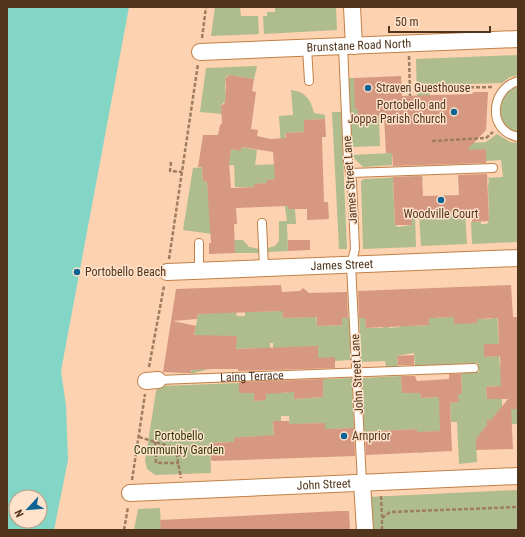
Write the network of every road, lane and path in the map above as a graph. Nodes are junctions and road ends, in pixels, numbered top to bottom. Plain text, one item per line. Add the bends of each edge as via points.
1 (352, 7) edge
2 (518, 39) edge
3 (408, 44) junction
4 (349, 46) junction
5 (307, 48) junction
6 (204, 52) dead end
7 (309, 81) dead end
8 (518, 81) edge
9 (434, 88) dead end
10 (501, 91) junction
11 (410, 96) dead end
12 (501, 126) junction
13 (518, 137) edge
14 (432, 141) dead end
15 (171, 162) dead end
16 (493, 168) dead end
17 (182, 172) dead end
18 (351, 173) junction
19 (262, 223) dead end
20 (199, 243) dead end
21 (518, 258) edge
22 (351, 265) junction
23 (264, 268) junction
24 (199, 271) junction
25 (171, 272) dead end
26 (474, 368) dead end
27 (357, 373) junction
28 (152, 380) dead end
29 (138, 437) dead end
30 (155, 440) junction
31 (185, 452) dead end
32 (178, 456) junction
33 (179, 463) junction
34 (518, 476) edge
35 (362, 483) junction
36 (380, 483) junction
37 (182, 490) junction
38 (135, 493) dead end
39 (518, 507) edge
40 (382, 518) junction
41 (365, 530) edge
42 (382, 530) edge

1 - 4 street
2 - 3 street, Brunstane Road North
3 - 4 street, Brunstane Road North
3 - 11 path
4 - 5 street, Brunstane Road North
4 - 18 lane, James Street Lane via 348,161
5 - 6 street, Brunstane Road North
5 - 7 lane
8 - 10 lane
9 - 10 path via 498,86
10 - 12 lane via 495,109
12 - 13 lane via 512,136
12 - 14 path via 486,138
15 - 17 path via 170,171
16 - 18 lane
18 - 22 lane, James Street Lane via 355,249
19 - 23 lane
20 - 24 lane
21 - 22 street, James Street
22 - 23 street, James Street
22 - 27 lane, John Street Lane
23 - 24 street, James Street
24 - 25 street, James Street
26 - 27 lane, Laing Terrace
27 - 28 lane, Laing Terrace
27 - 35 lane, John Street Lane
29 - 30 path
30 - 32 path via 172,447
30 - 33 path via 156,463
31 - 32 path
32 - 33 path
33 - 37 path
34 - 36 street, John Street
35 - 36 street, John Street
35 - 37 street, John Street
35 - 41 street
36 - 40 path
37 - 38 street, John Street
39 - 40 path via 390,512
40 - 42 path

